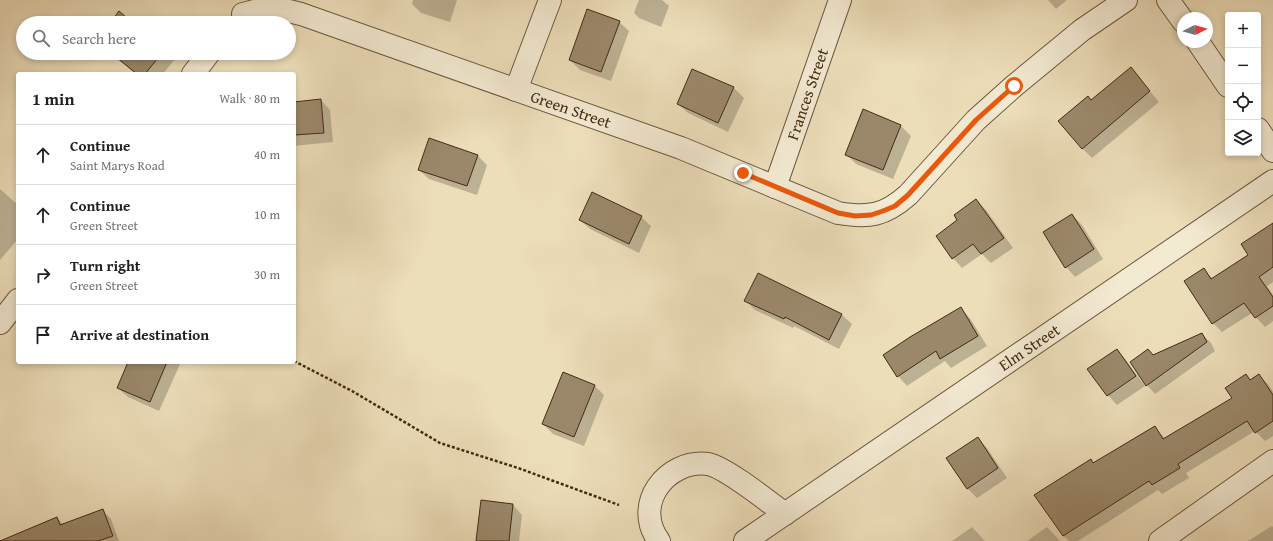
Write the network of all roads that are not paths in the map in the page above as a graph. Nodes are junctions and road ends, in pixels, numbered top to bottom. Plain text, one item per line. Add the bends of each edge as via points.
1 (550, 0) edge
2 (840, 0) edge
3 (1126, 0) edge
4 (1168, 0) edge
5 (241, 12) edge
6 (1177, 13) edge
7 (1202, 48) edge
8 (204, 60) edge
9 (195, 72) edge
10 (1227, 84) edge
11 (516, 90) junction
12 (1261, 133) edge
13 (1273, 151) edge
14 (1273, 181) edge
15 (775, 188) junction
16 (16, 303) edge
17 (0, 323) edge
18 (1273, 461) edge
19 (785, 514) junction
20 (659, 541) edge
21 (745, 541) edge
22 (1160, 541) edge

1 - 11 street
2 - 15 street, Frances Street
3 - 15 street, Green Street via 1082,30 1014,86 976,120 895,206 871,215 855,216 838,213
4 - 6 street
5 - 11 street, Green Street via 281,9 301,14
7 - 10 street
8 - 9 street
11 - 15 street, Green Street via 681,148
12 - 13 street
14 - 19 street, Elm Street
16 - 17 street
18 - 22 street
19 - 20 street via 722,469 709,464 688,465 671,472 658,485 651,501 650,520
19 - 21 street, Elm Street

